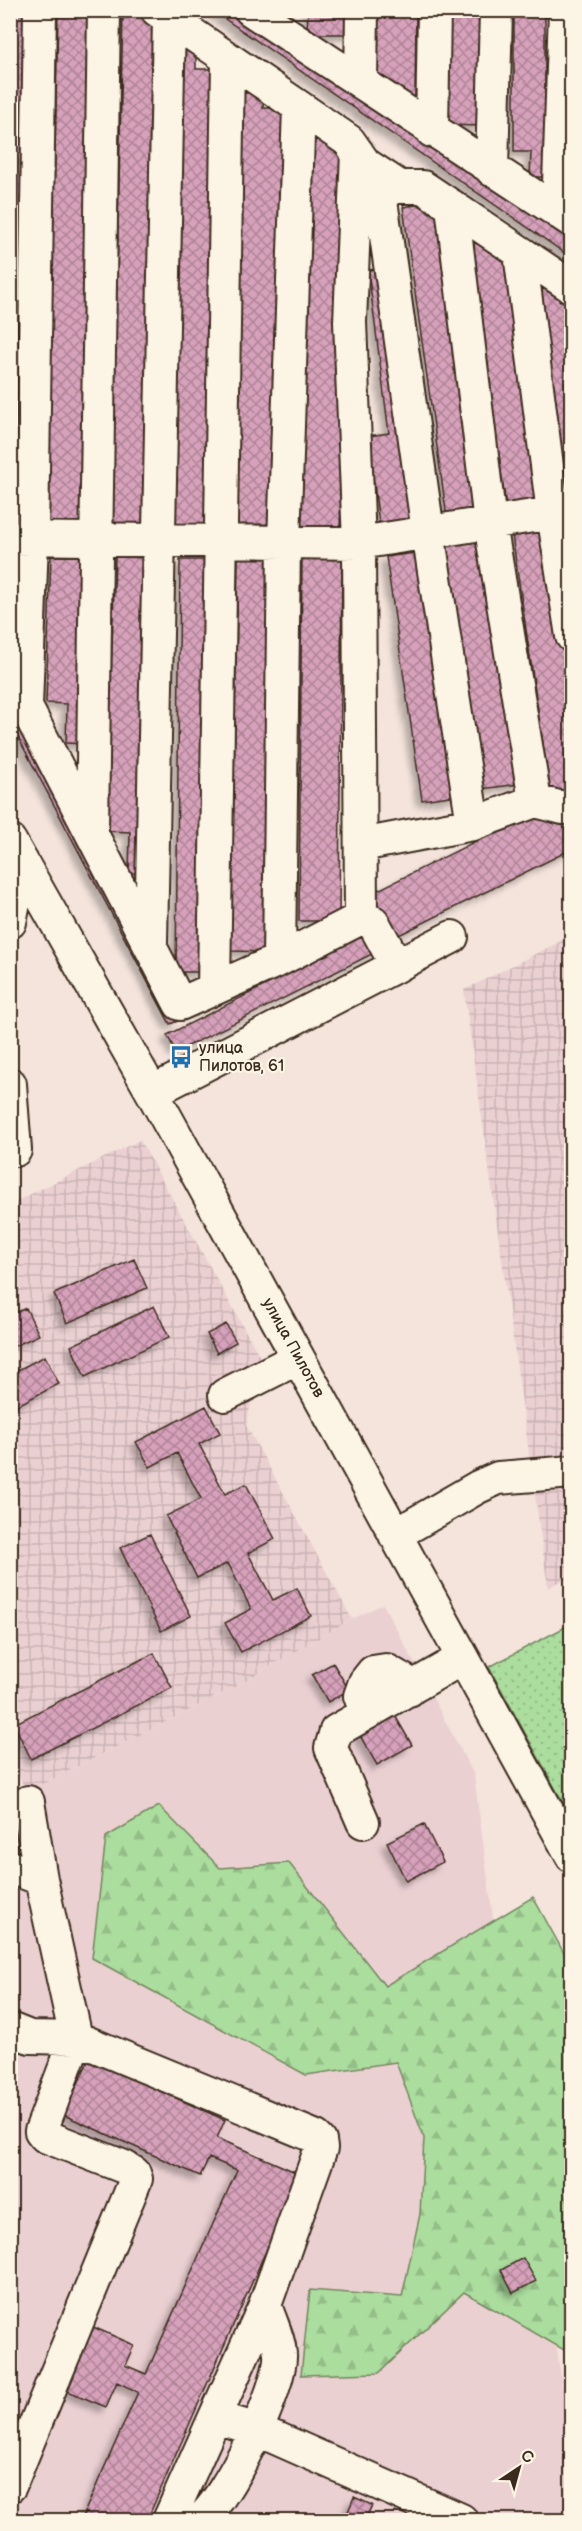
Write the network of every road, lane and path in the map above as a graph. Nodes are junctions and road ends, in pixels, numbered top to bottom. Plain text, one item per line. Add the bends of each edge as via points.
1 (40, 10) edge
2 (104, 10) edge
3 (251, 10) edge
4 (362, 10) edge
5 (434, 10) edge
6 (496, 10) edge
7 (565, 10) edge
8 (163, 14) edge
9 (295, 25) edge
10 (228, 60) junction
11 (361, 82) junction
12 (299, 107) junction
13 (432, 131) junction
14 (367, 162) junction
15 (492, 170) junction
16 (452, 206) junction
17 (565, 217) edge
18 (520, 253) junction
19 (572, 287) edge
20 (562, 511) edge
21 (490, 523) junction
22 (428, 532) junction
23 (23, 538) junction
24 (95, 540) junction
25 (158, 540) junction
26 (220, 541) junction
27 (284, 542) junction
28 (359, 543) junction
29 (572, 636) edge
30 (535, 801) junction
31 (572, 805) edge
32 (473, 824) junction
33 (92, 833) junction
34 (361, 845) junction
35 (16, 852) edge
36 (361, 918) junction
37 (10, 922) edge
38 (452, 938) dead end
39 (151, 946) junction
40 (279, 960) junction
41 (397, 966) junction
42 (214, 988) junction
43 (10, 1084) edge
44 (153, 1092) junction
45 (15, 1150) dead end
46 (298, 1358) junction
47 (225, 1395) dead end
48 (572, 1472) edge
49 (395, 1535) junction
50 (463, 1659) junction
51 (28, 1802) dead end
52 (363, 1822) dead end
53 (572, 1856) edge
54 (10, 1867) edge
55 (41, 1879) junction
56 (10, 2029) edge
57 (76, 2038) junction
58 (265, 2306) junction
59 (215, 2417) junction
60 (258, 2430) junction
61 (10, 2486) edge
62 (169, 2520) edge
63 (199, 2520) edge
64 (461, 2520) edge

1 - 23 street
2 - 24 street
3 - 9 street
4 - 11 street
5 - 13 street
6 - 15 street
7 - 17 street
8 - 10 street
8 - 25 street
9 - 11 street
10 - 12 street
10 - 26 street
11 - 13 street
12 - 14 street via 349,141
12 - 27 street
13 - 15 street
14 - 16 street via 400,187 423,187
14 - 22 street
14 - 28 street via 350,322
15 - 17 street
16 - 18 street
16 - 21 street
18 - 19 street
18 - 20 street
20 - 21 street
20 - 29 street
21 - 22 street
21 - 30 street
22 - 28 street
22 - 32 street
23 - 24 street
23 - 33 street via 26,707
24 - 25 street
24 - 33 street
25 - 26 street
25 - 39 street
26 - 27 street
26 - 42 street
27 - 28 street
27 - 40 street
28 - 34 street
30 - 31 street via 563,808
30 - 32 street
32 - 34 street
33 - 39 street
34 - 36 street
35 - 37 street
35 - 44 street, улица Пилотов
36 - 40 street
36 - 41 street via 373,922
38 - 41 street
39 - 42 street via 180,1004
40 - 42 street
41 - 44 street
43 - 45 street
44 - 46 street, улица Пилотов
46 - 47 street
46 - 49 street, улица Пилотов
48 - 49 street via 498,1478
49 - 50 street, улица Пилотов
50 - 52 street via 336,1731 331,1748
50 - 53 street, улица Пилотов
51 - 55 street
54 - 55 street
55 - 57 street
56 - 57 street via 30,2037
57 - 58 street via 318,2138 321,2148
57 - 61 street via 41,2131 124,2167 136,2179
58 - 59 street
58 - 60 street via 278,2341 280,2365
59 - 60 street
59 - 62 street
60 - 63 street via 213,2509
60 - 64 street

